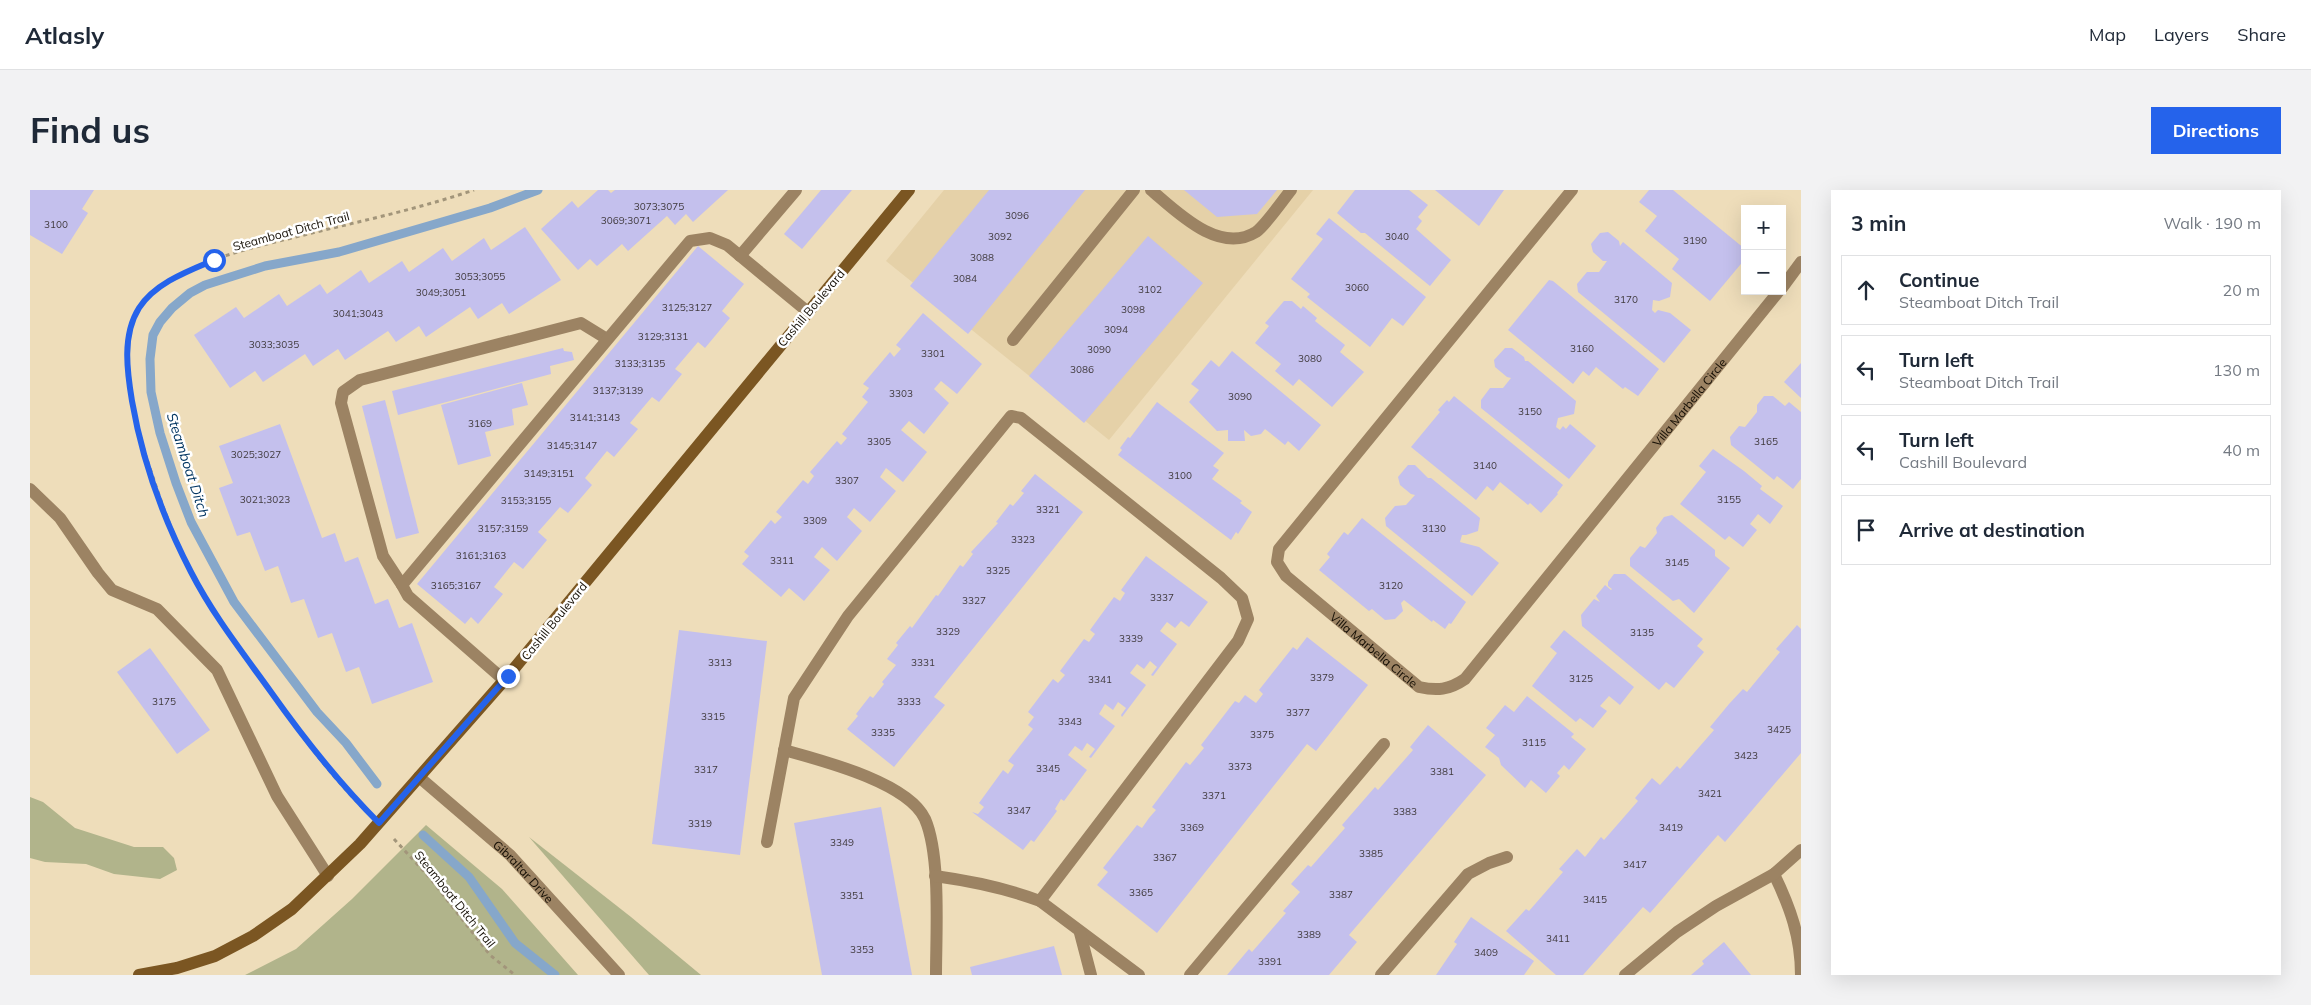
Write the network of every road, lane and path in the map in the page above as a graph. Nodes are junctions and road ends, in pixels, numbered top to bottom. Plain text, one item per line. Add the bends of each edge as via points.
1 (474, 190) edge
2 (796, 190) edge
3 (909, 190) edge
4 (1134, 190) edge
5 (1151, 190) edge
6 (1291, 190) edge
7 (1572, 190) edge
8 (740, 256) junction
9 (1801, 262) edge
10 (1786, 283) edge
11 (1777, 295) edge
12 (808, 312) junction
13 (607, 339) junction
14 (1013, 340) dead end
15 (30, 489) edge
16 (402, 585) junction
17 (504, 680) junction
18 (1384, 744) dead end
19 (784, 750) junction
20 (419, 777) junction
21 (379, 823) junction
22 (767, 842) dead end
23 (1801, 850) edge
24 (1507, 857) dead end
25 (1774, 874) junction
26 (328, 876) junction
27 (935, 876) junction
28 (1040, 901) junction
29 (1080, 933) junction
30 (1799, 933) edge
31 (139, 975) edge
32 (515, 975) edge
33 (619, 975) edge
34 (936, 975) edge
35 (1091, 975) edge
36 (1139, 975) edge
37 (1190, 975) edge
38 (1381, 975) edge
39 (1626, 975) edge
40 (1801, 975) edge

1 - 21 path, Steamboat Ditch Trail via 440,202 277,241 214,260 183,273 147,298 138,309 129,331 128,370 136,423 161,502 191,572 231,637 300,734 345,789
2 - 8 street
3 - 12 street, Cashill Boulevard
4 - 14 street
5 - 6 street via 1199,227 1221,238 1257,232
7 - 11 street, Villa Marbella Circle via 1279,549 1277,562 1286,576 1418,687 1436,691 1452,688 1465,679
8 - 12 street
8 - 13 street via 727,245 710,238 690,241
9 - 10 street
12 - 17 street, Cashill Boulevard
13 - 16 street
13 - 16 street via 581,323 360,380 343,392 341,403 383,556
15 - 26 street via 60,518 112,590 157,609 217,670 277,796
16 - 17 street via 408,596
17 - 20 street, Cashill Boulevard
18 - 37 street
19 - 22 street
19 - 27 street via 856,772 912,803 925,819
19 - 28 street via 794,698 848,616 1011,416 1021,418 1221,578 1242,598 1248,619 1238,641
20 - 21 street, Cashill Boulevard
20 - 33 street, Gibraltar Drive via 510,855
21 - 26 street, Cashill Boulevard
21 - 32 path, Steamboat Ditch Trail via 430,878 490,955
23 - 25 street
24 - 38 street via 1468,874
25 - 30 street
25 - 39 street via 1677,932
26 - 31 street, Cashill Boulevard via 292,909 253,936 215,956
27 - 28 street via 971,881
27 - 34 street
28 - 29 street
29 - 35 street
29 - 36 street
30 - 40 street

